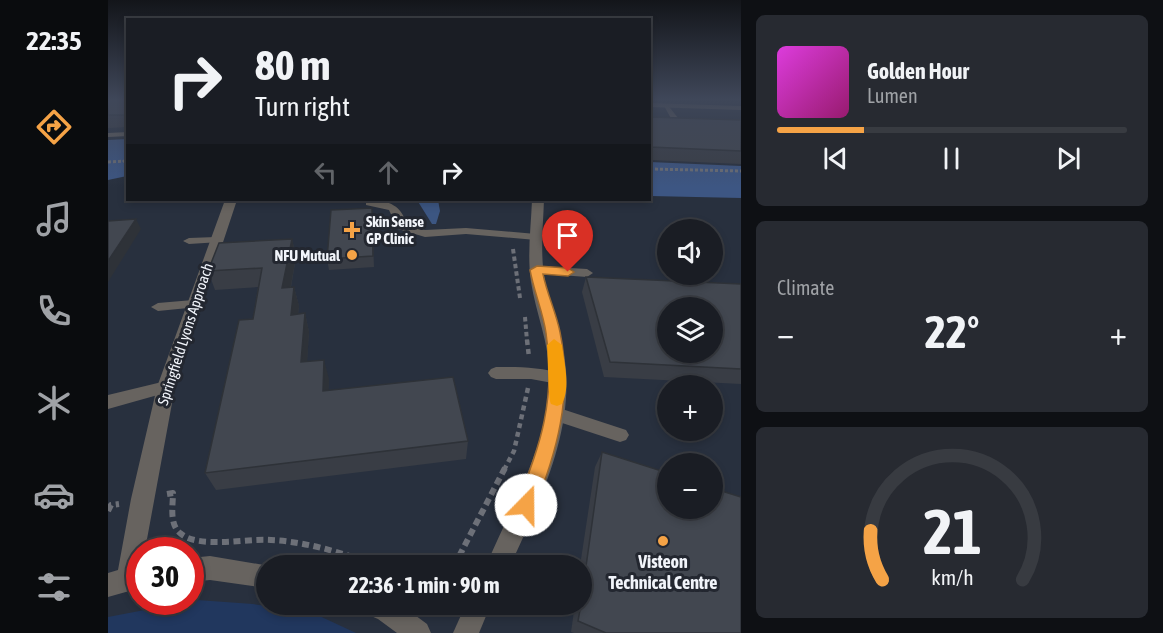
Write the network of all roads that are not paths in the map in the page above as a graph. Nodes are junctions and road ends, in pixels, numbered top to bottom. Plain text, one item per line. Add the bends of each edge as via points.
1 (126, 134) edge
2 (108, 135) edge
3 (231, 201) edge
4 (538, 201) edge
5 (370, 203) dead end
6 (536, 237) junction
7 (189, 241) dead end
8 (218, 244) junction
9 (537, 270) junction
10 (587, 273) dead end
11 (193, 304) junction
12 (158, 306) dead end
13 (496, 373) dead end
14 (558, 378) junction
15 (166, 387) junction
16 (108, 402) edge
17 (556, 414) junction
18 (621, 435) dead end
19 (134, 537) edge
20 (503, 555) edge
21 (204, 569) edge
22 (256, 574) edge
23 (394, 615) edge
24 (474, 615) edge
25 (418, 633) edge
26 (466, 633) edge

1 - 2 lane
3 - 8 street, Springfield Lyons Approach
4 - 6 street
5 - 6 lane via 389,205 398,212 402,227 419,234 465,231
6 - 9 street
7 - 8 lane
8 - 11 street, Springfield Lyons Approach
9 - 10 lane
9 - 14 street via 553,331
11 - 12 lane
11 - 15 street, Springfield Lyons Approach
13 - 14 lane
14 - 17 street
15 - 16 lane
15 - 19 street, Springfield Lyons Approach
17 - 18 lane
17 - 20 street via 543,462
21 - 22 street
23 - 25 street
24 - 26 street

